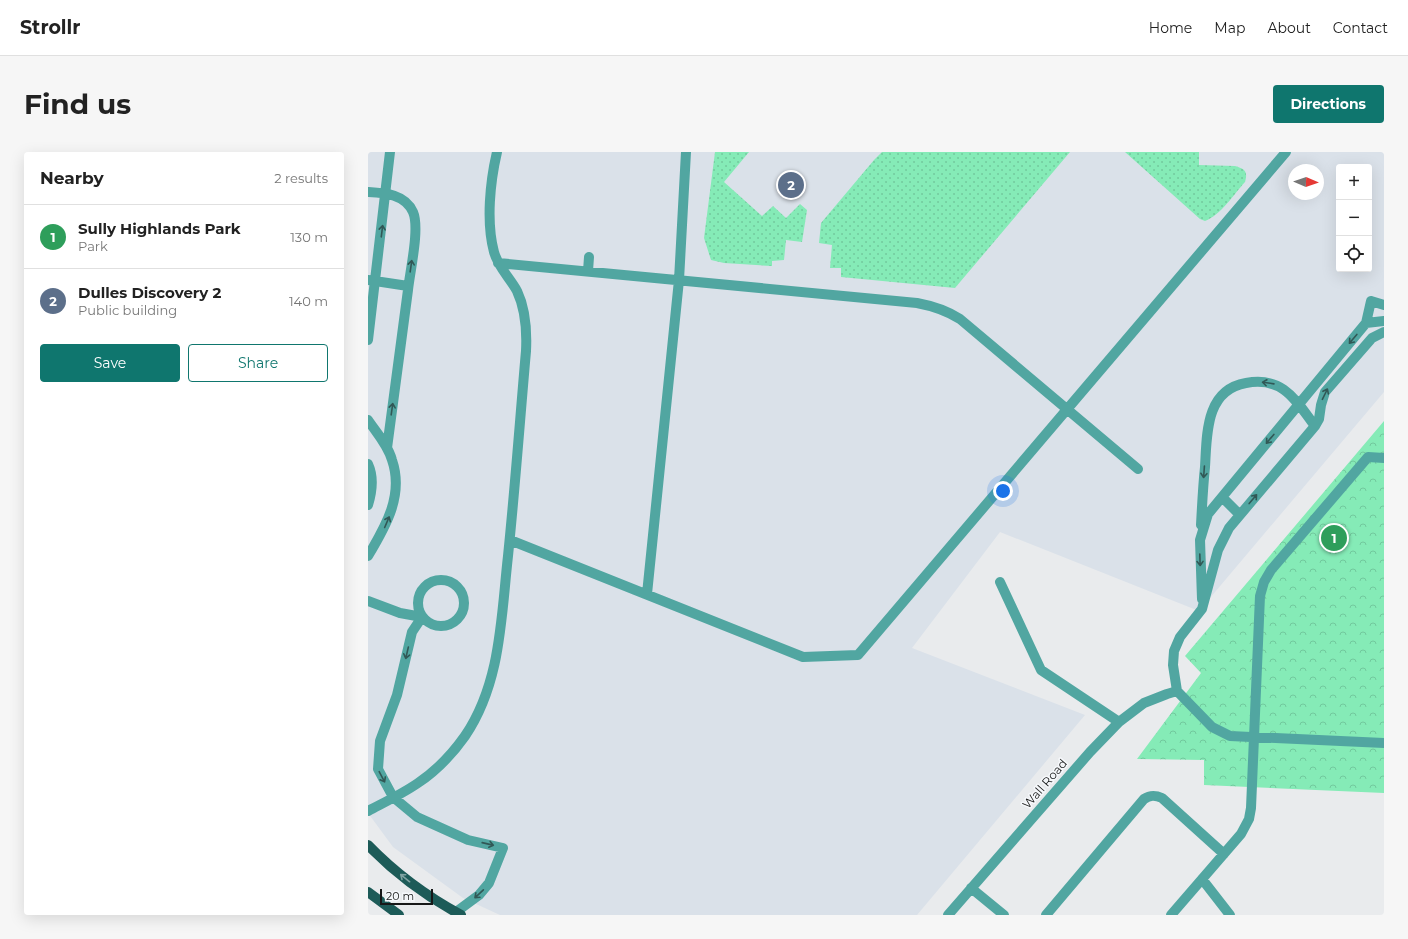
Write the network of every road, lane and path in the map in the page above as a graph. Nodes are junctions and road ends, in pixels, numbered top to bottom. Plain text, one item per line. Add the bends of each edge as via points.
1 (390, 152) edge
2 (490, 152) edge
3 (497, 152) edge
4 (686, 152) edge
5 (1286, 152) edge
6 (492, 171) junction
7 (368, 192) edge
8 (386, 194) junction
9 (589, 257) dead end
10 (498, 263) junction
11 (588, 271) junction
12 (679, 280) junction
13 (372, 281) edge
14 (408, 286) junction
15 (1384, 305) edge
16 (1384, 321) edge
17 (1366, 323) junction
18 (1384, 332) edge
19 (368, 340) edge
20 (1299, 405) junction
21 (1067, 409) junction
22 (368, 420) edge
23 (1315, 426) junction
24 (387, 448) junction
25 (1384, 458) edge
26 (368, 464) edge
27 (1138, 469) dead end
28 (1222, 497) junction
29 (368, 505) edge
30 (1240, 515) junction
31 (510, 540) junction
32 (1200, 540) junction
33 (368, 556) edge
34 (1000, 582) dead end
35 (647, 594) junction
36 (368, 601) edge
37 (1202, 609) junction
38 (422, 618) junction
39 (1178, 691) junction
40 (1119, 722) junction
41 (1254, 737) junction
42 (1384, 743) edge
43 (368, 811) edge
44 (368, 845) edge
45 (1224, 854) junction
46 (1202, 879) junction
47 (971, 888) junction
48 (368, 892) edge
49 (458, 914) edge
50 (399, 915) edge
51 (948, 915) edge
52 (1004, 915) edge
53 (1046, 915) edge
54 (1171, 915) edge
55 (1230, 915) edge

1 - 8 street
2 - 6 street
3 - 6 street
4 - 12 street
5 - 21 street
6 - 10 street via 491,232
7 - 8 street
13 -> 8 street
14 -> 8 street via 415,230 414,217 403,199
9 - 11 street
10 - 11 street
10 - 31 street via 517,291 526,318 527,335
11 - 12 street
12 - 21 street via 917,303 939,308 960,319
12 - 35 street
13 - 14 street
13 - 19 street
24 -> 14 street
15 - 17 street via 1371,301
16 - 17 street
17 -> 20 street
23 -> 18 street via 1319,419 1324,392 1372,338
20 - 23 street
20 -> 28 street
20 -> 32 street via 1282,387 1262,382 1239,384 1220,397 1208,424
21 - 27 street
21 - 35 street via 858,655 803,657
22 - 24 street
30 -> 23 street
33 -> 24 street via 385,528 394,502 396,473
25 - 41 street via 1368,457 1271,570 1264,582 1260,596
26 - 29 street via 372,484
28 - 30 street
28 - 32 street via 1208,514
30 - 37 street via 1229,528 1218,550
31 - 35 street
31 - 43 street via 495,666 474,721 452,752 419,783
32 -> 37 street
34 - 40 street via 1041,670
36 - 38 street
37 - 39 street via 1180,637 1174,651 1173,665
38 - 38 street via 435,626 450,625 457,620 464,607 462,592 457,586 443,579 428,583 418,595 418,608
38 -> 49 street via 412,632 397,695 380,741 378,770 393,797 417,817 468,840 503,848 489,884
39 - 40 street, Wall Road via 1144,704
39 - 41 street via 1212,727 1230,736
40 - 47 street, Wall Road
41 - 42 street
41 - 45 street via 1249,819 1241,834
49 -> 44 main road via 414,886
45 - 46 street
45 - 53 street via 1162,798 1148,797
46 - 54 street
46 - 55 street
47 - 51 street, Wall Road
47 - 52 street
48 - 50 main road

